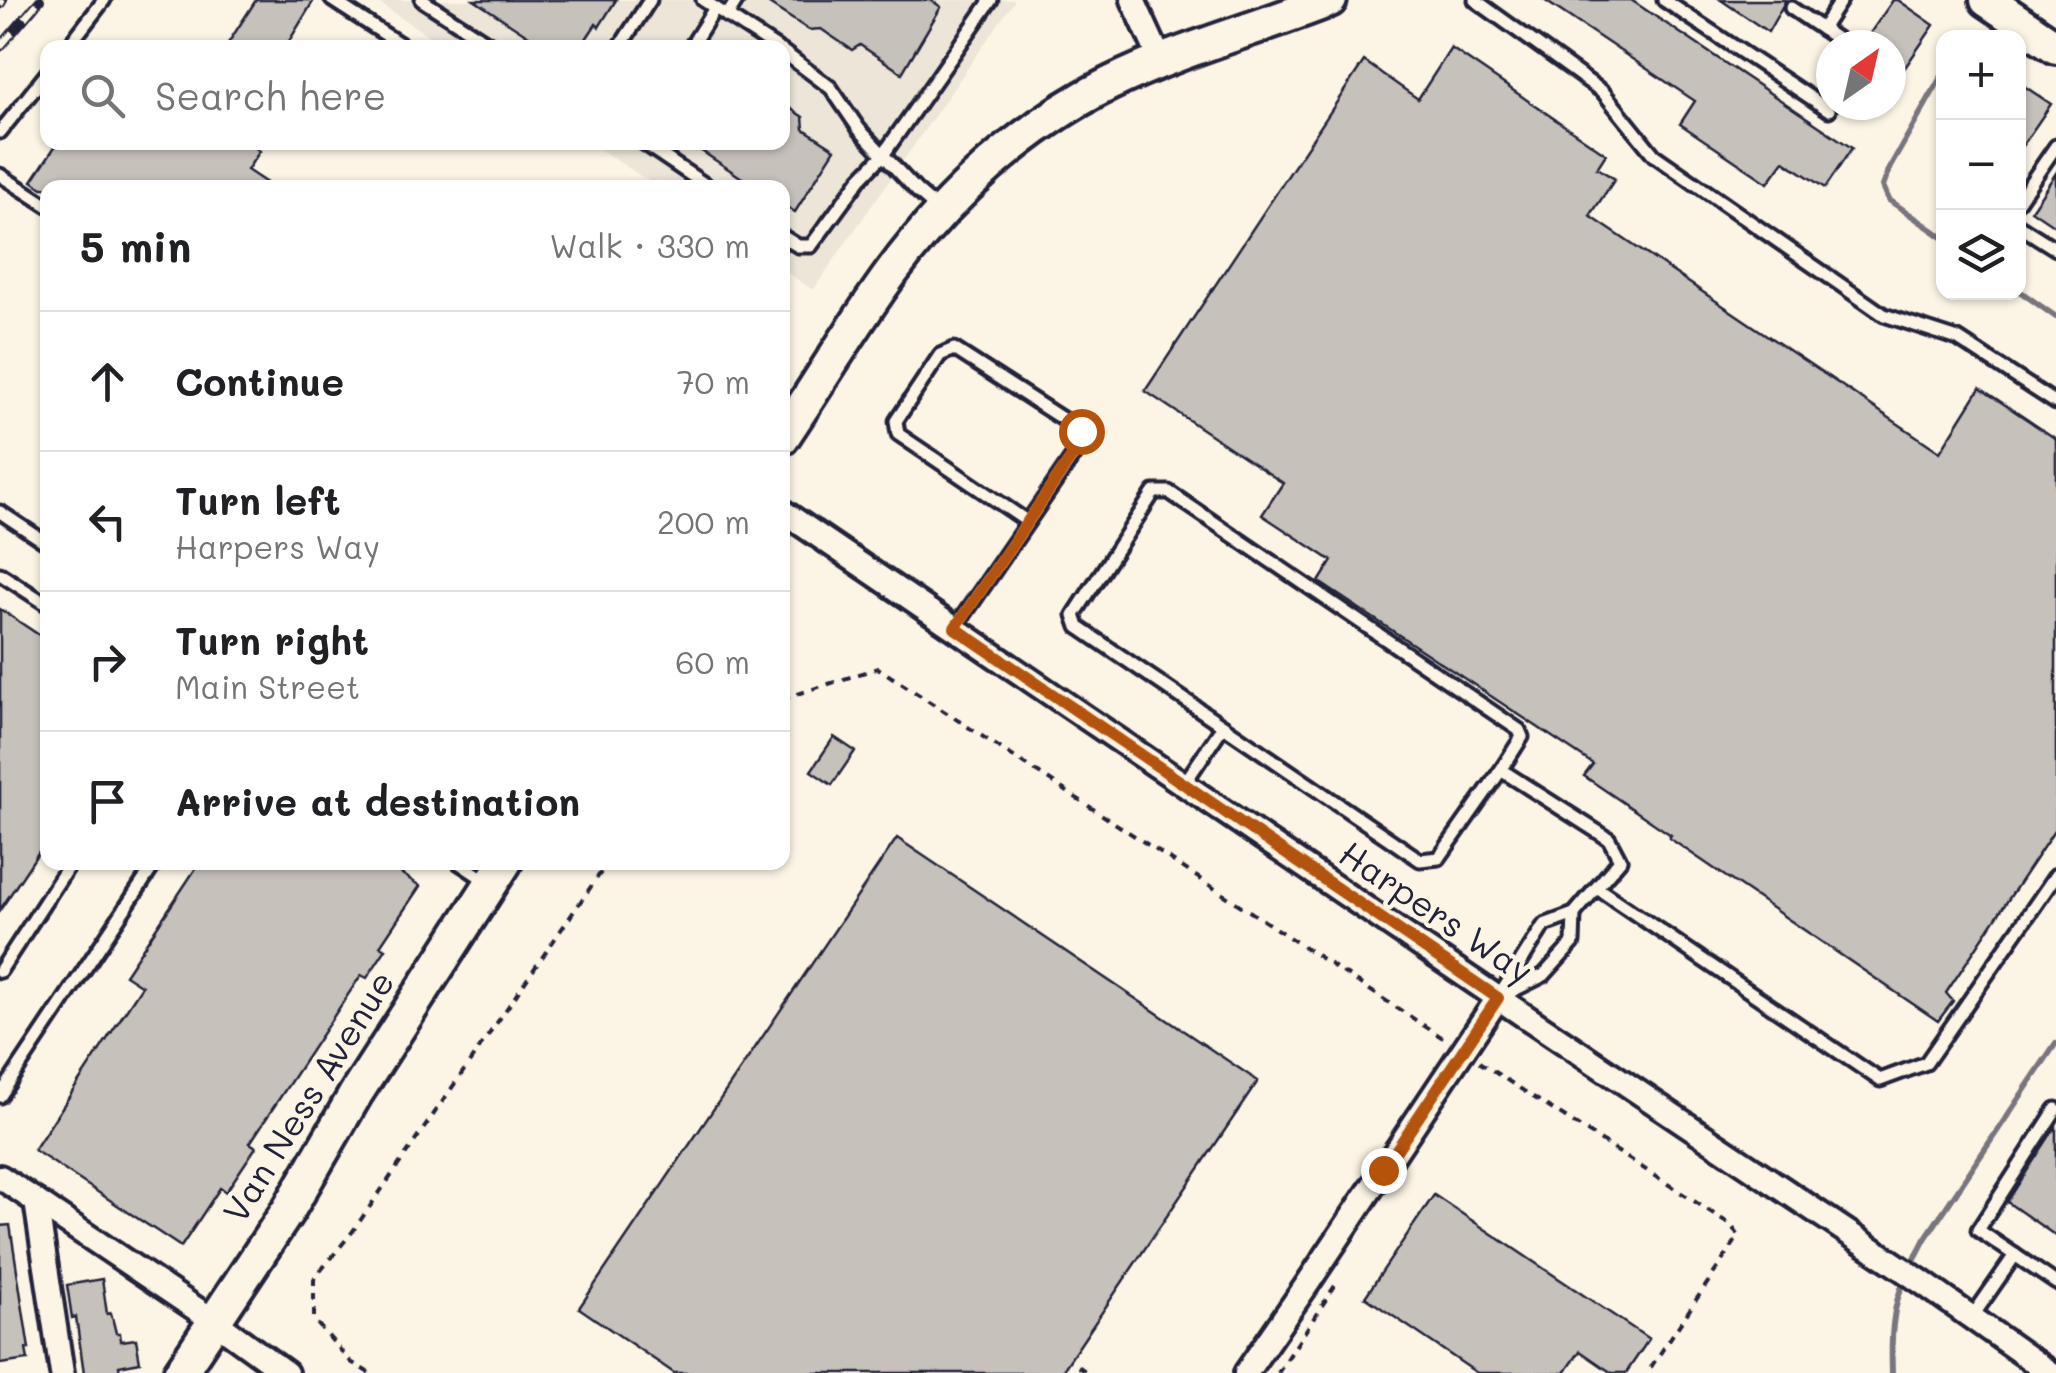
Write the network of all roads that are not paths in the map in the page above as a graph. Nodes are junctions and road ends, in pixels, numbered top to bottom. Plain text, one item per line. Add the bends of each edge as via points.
1 (104, 0) edge
2 (332, 0) edge
3 (422, 0) edge
4 (650, 0) edge
5 (703, 0) edge
6 (737, 0) edge
7 (991, 0) edge
8 (1133, 0) edge
9 (1330, 0) edge
10 (1475, 0) edge
11 (1664, 0) edge
12 (1841, 0) edge
13 (1998, 7) edge
14 (715, 8) junction
15 (1791, 8) dead end
16 (727, 16) junction
17 (1822, 29) joint
18 (72, 40) edge
19 (394, 40) edge
20 (484, 40) edge
21 (624, 40) edge
22 (695, 40) edge
23 (766, 40) edge
24 (2056, 47) edge
25 (790, 57) edge
26 (1161, 61) junction
27 (40, 82) edge
28 (1816, 102) edge
29 (0, 132) edge
30 (2056, 146) edge
31 (654, 150) edge
32 (883, 155) junction
33 (0, 175) edge
34 (698, 180) edge
35 (2026, 189) edge
36 (40, 201) edge
37 (942, 213) junction
38 (2026, 230) edge
39 (790, 241) edge
40 (2056, 250) edge
41 (2056, 404) edge
42 (790, 426) edge
43 (0, 512) edge
44 (790, 516) edge
45 (1028, 522) junction
46 (40, 539) edge
47 (0, 574) edge
48 (40, 600) edge
49 (955, 628) junction
50 (1224, 726) junction
51 (1500, 770) junction
52 (1184, 784) junction
53 (66, 870) edge
54 (151, 870) edge
55 (498, 873) edge
56 (2056, 874) edge
57 (1597, 888) junction
58 (1574, 914) junction
59 (0, 971) edge
60 (1498, 998) junction
61 (0, 1096) edge
62 (2056, 1109) edge
63 (0, 1177) edge
64 (36, 1201) junction
65 (2015, 1255) junction
66 (2056, 1283) edge
67 (1972, 1318) junction
68 (214, 1321) junction
69 (62, 1373) edge
70 (180, 1373) edge
71 (286, 1373) edge
72 (1246, 1373) edge
73 (2050, 1373) edge

1 - 18 lane
2 - 19 lane
3 - 20 lane
4 - 21 lane
5 - 14 lane
6 - 16 lane
7 - 32 lane
8 - 26 street
9 - 26 main road
10 - 41 lane via 1603,92 1654,155 1853,294 1884,315 1958,339
11 - 28 lane
12 - 17 lane
13 - 24 main road
14 - 16 lane
14 - 22 lane
15 - 17 lane
16 - 23 lane
25 - 32 lane via 831,88
26 - 37 main road via 1047,120
27 - 29 lane
30 - 35 lane
31 - 34 lane
32 - 37 lane
32 - 39 lane via 811,246
33 - 36 lane
37 - 42 main road via 892,271
38 - 40 lane
43 - 46 lane
44 - 49 street, Harpers Way
45 - 45 lane via 1082,442 1081,431 954,349 940,355 896,421 898,434
45 - 49 lane
47 - 48 lane
49 - 52 street, Harpers Way
50 - 51 lane via 1420,860 1439,858
50 - 51 lane via 1078,628 1074,615 1154,492 1169,492 1519,730 1522,738
50 - 52 lane
51 - 57 lane via 1609,838 1620,860
52 - 60 street, Harpers Way
53 - 59 lane
54 - 61 lane
55 - 68 main road, Van Ness Avenue
56 - 57 lane via 1926,1063 1880,1080
57 - 58 lane
58 - 60 lane via 1544,925
58 - 60 lane via 1572,943 1544,976
60 - 67 street, Harpers Way
60 - 72 street
62 - 65 lane via 1978,1230
63 - 64 street
64 - 68 street
64 - 69 street
65 - 66 lane
65 - 67 lane
67 - 73 street, Harpers Way
68 - 70 main road, Van Ness Avenue
68 - 71 street

